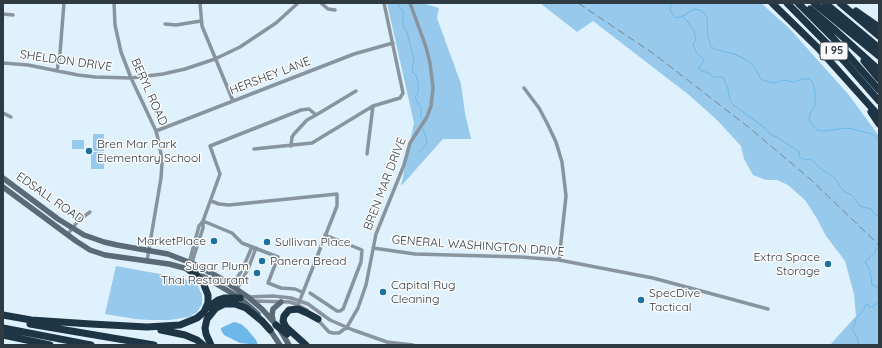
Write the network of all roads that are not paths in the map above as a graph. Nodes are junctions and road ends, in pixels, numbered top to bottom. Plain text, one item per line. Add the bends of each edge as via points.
1 (64, 3) edge
2 (114, 3) edge
3 (200, 3) edge
4 (298, 3) edge
5 (321, 3) edge
6 (384, 3) edge
7 (410, 3) edge
8 (772, 3) edge
9 (787, 3) edge
10 (798, 3) edge
11 (802, 3) edge
12 (814, 3) edge
13 (825, 3) edge
14 (840, 3) edge
15 (845, 3) edge
16 (335, 10) dead end
17 (3, 14) edge
18 (13, 15) dead end
19 (201, 21) junction
20 (166, 24) dead end
21 (879, 27) edge
22 (879, 36) edge
23 (845, 38) junction
24 (393, 43) junction
25 (879, 48) edge
26 (879, 56) edge
27 (215, 59) junction
28 (3, 63) edge
29 (879, 70) edge
30 (57, 71) junction
31 (131, 78) junction
32 (879, 79) edge
33 (853, 86) junction
34 (524, 88) dead end
35 (879, 90) edge
36 (356, 91) dead end
37 (233, 101) junction
38 (879, 101) edge
39 (372, 106) junction
40 (3, 113) edge
41 (316, 115) junction
42 (879, 116) edge
43 (12, 117) dead end
44 (879, 124) edge
45 (156, 131) junction
46 (291, 146) junction
47 (254, 149) dead end
48 (367, 154) dead end
49 (3, 178) edge
50 (3, 186) edge
51 (211, 201) junction
52 (90, 212) dead end
53 (203, 221) junction
54 (72, 228) junction
55 (67, 235) junction
56 (325, 235) junction
57 (252, 247) junction
58 (256, 248) junction
59 (373, 248) junction
60 (149, 250) junction
61 (559, 260) junction
62 (147, 261) junction
63 (190, 265) junction
64 (235, 288) junction
65 (302, 292) junction
66 (310, 293) dead end
67 (248, 297) junction
68 (240, 298) junction
69 (254, 301) junction
70 (281, 302) junction
71 (298, 302) junction
72 (205, 309) junction
73 (768, 309) dead end
74 (3, 315) edge
75 (3, 318) edge
76 (318, 320) junction
77 (275, 323) junction
78 (147, 327) junction
79 (347, 327) junction
80 (3, 328) edge
81 (270, 330) junction
82 (3, 335) edge
83 (288, 344) edge
84 (50, 345) edge
85 (91, 345) edge
86 (154, 345) edge
87 (204, 345) edge
88 (211, 345) edge
89 (280, 345) edge
90 (302, 345) edge
91 (306, 345) edge
92 (413, 345) edge

1 - 30 street
2 - 31 street, BERYL ROAD via 118,39
3 - 19 street
4 - 27 street, SHELDON DRIVE via 265,31
5 - 16 street
6 - 24 street
7 - 59 street, BREN MAR DRIVE via 430,63 432,102 427,116 410,143
8 - 33 highway
9 - 38 highway, I 95
10 - 35 highway
11 - 23 highway
12 - 26 highway
13 - 25 highway, I 95
14 - 22 highway
15 - 21 highway
17 - 18 street
19 - 20 street via 176,26
19 - 27 street
23 - 29 highway
23 - 32 highway
24 - 37 street, HERSHEY LANE via 354,54
24 - 39 street via 403,93 400,98
27 - 31 street, SHELDON DRIVE via 174,72
27 - 37 street
28 - 30 street, SHELDON DRIVE
30 - 31 street, SHELDON DRIVE via 95,77
31 - 45 street, BERYL ROAD
33 - 42 highway
33 - 44 highway
34 - 61 street via 548,123 562,162 566,196
36 - 41 street
37 - 45 street, HERSHEY LANE
39 - 46 street via 312,143
39 - 48 street
40 - 43 street
41 - 46 street via 307,120 294,134
41 - 51 street via 309,109 301,110 210,146 220,174
45 - 60 street, BERYL ROAD via 162,163
46 - 47 street
49 - 54 main road, EDSALL ROAD
50 - 55 main road, EDSALL ROAD
51 - 53 street
51 - 56 street via 229,205 337,194 337,206
52 - 54 street
53 - 57 street via 232,233 240,242
53 - 63 street
54 - 55 street
54 - 60 main road, EDSALL ROAD via 104,242
55 - 62 main road, EDSALL ROAD via 96,253
56 - 65 street
56 - 66 street via 362,250 361,262 340,311
57 - 58 street
57 - 64 street
58 - 64 street via 248,269
58 - 65 street via 278,257 268,283
59 - 61 street, GENERAL WASHINGTON DRIVE via 415,254
59 - 79 street, BREN MAR DRIVE via 363,295
60 - 62 street, BERYL ROAD
60 - 63 main road, EDSALL ROAD via 168,254
61 - 73 street, GENERAL WASHINGTON DRIVE via 653,278
62 - 63 main road, EDSALL ROAD
63 - 64 main road, EDSALL ROAD
63 - 68 main road, EDSALL ROAD
63 - 72 highway via 207,288 208,303
64 - 67 main road, EDSALL ROAD
65 - 71 street
67 - 68 main road
67 - 69 main road, EDSALL ROAD
67 - 71 street via 273,296 291,298
68 - 69 street
68 - 72 highway via 224,298
68 - 81 main road, EDSALL ROAD
69 - 70 street
69 - 77 main road, EDSALL ROAD
70 - 71 street
70 - 77 main road via 273,309
71 - 76 street
71 - 79 street via 308,304 330,320
72 - 78 highway via 188,323
74 - 78 highway via 31,320
75 - 86 highway
76 - 79 street via 331,333 339,333
76 - 91 highway via 307,312 298,310 289,310 284,316 286,327
77 - 83 main road, EDSALL ROAD
77 - 90 highway
78 - 87 highway via 176,332
79 - 92 street via 387,342
80 - 85 highway
81 - 88 highway via 242,306 224,304 216,308 207,319 205,328
81 - 89 main road, EDSALL ROAD
82 - 84 highway

